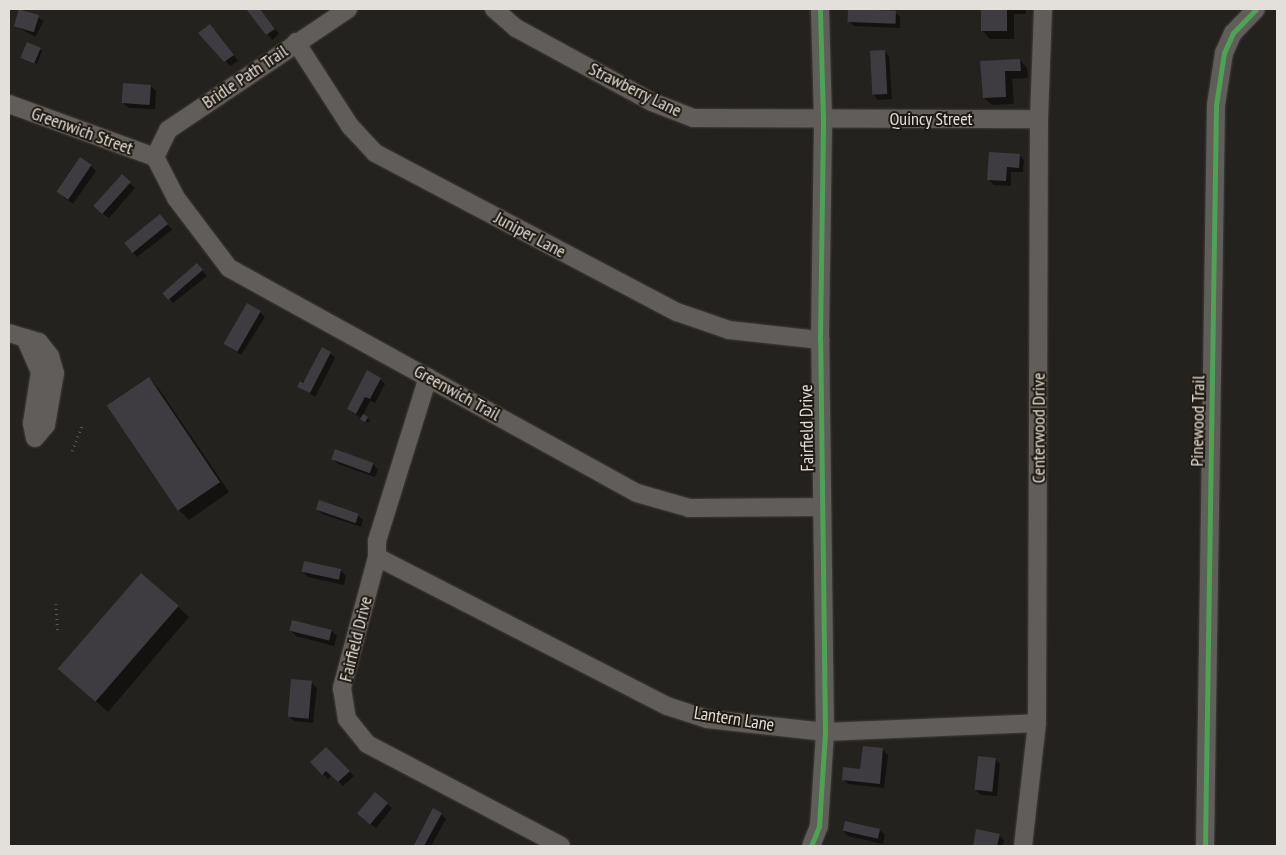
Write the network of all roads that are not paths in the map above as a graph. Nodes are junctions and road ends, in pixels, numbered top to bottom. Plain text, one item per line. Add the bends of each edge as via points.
1 (348, 9) edge
2 (494, 9) edge
3 (820, 9) edge
4 (1043, 9) edge
5 (1256, 9) edge
6 (296, 42) junction
7 (9, 104) edge
8 (823, 118) junction
9 (1039, 119) junction
10 (155, 157) junction
11 (17, 336) edge
12 (820, 340) junction
13 (428, 377) junction
14 (822, 507) junction
15 (377, 557) junction
16 (1037, 722) junction
17 (825, 732) junction
18 (561, 846) edge
19 (811, 846) edge
20 (1023, 846) edge
21 (1205, 846) edge

1 - 6 street, Bridle Path Trail
2 - 8 street, Strawberry Lane via 516,28 652,102 693,118
3 - 8 street, Fairfield Drive
4 - 9 street, Centerwood Drive
5 - 21 street, Pinewood Trail via 1233,33 1224,53 1216,105
6 - 10 street, Bridle Path Trail via 168,130
6 - 12 street, Juniper Lane via 350,126 376,153 677,312 729,330
7 - 10 street, Greenwich Street
8 - 9 street, Quincy Street
8 - 12 street, Fairfield Drive
9 - 16 street, Centerwood Drive
10 - 13 street, Greenwich Trail via 176,198 229,268
11 - 11 street via 40,372 32,423 35,438 46,425 55,373 50,356 39,342
12 - 14 street, Fairfield Drive
13 - 14 street, Greenwich Trail via 637,493 689,508
13 - 15 street, Fairfield Drive via 377,541
14 - 17 street, Fairfield Drive
15 - 17 street, Lantern Lane via 667,706 707,719
15 - 18 street, Fairfield Drive via 342,688 347,719 367,744
16 - 17 street, Lantern Lane
16 - 20 street, Centerwood Drive
17 - 19 street, Fairfield Drive via 819,826

